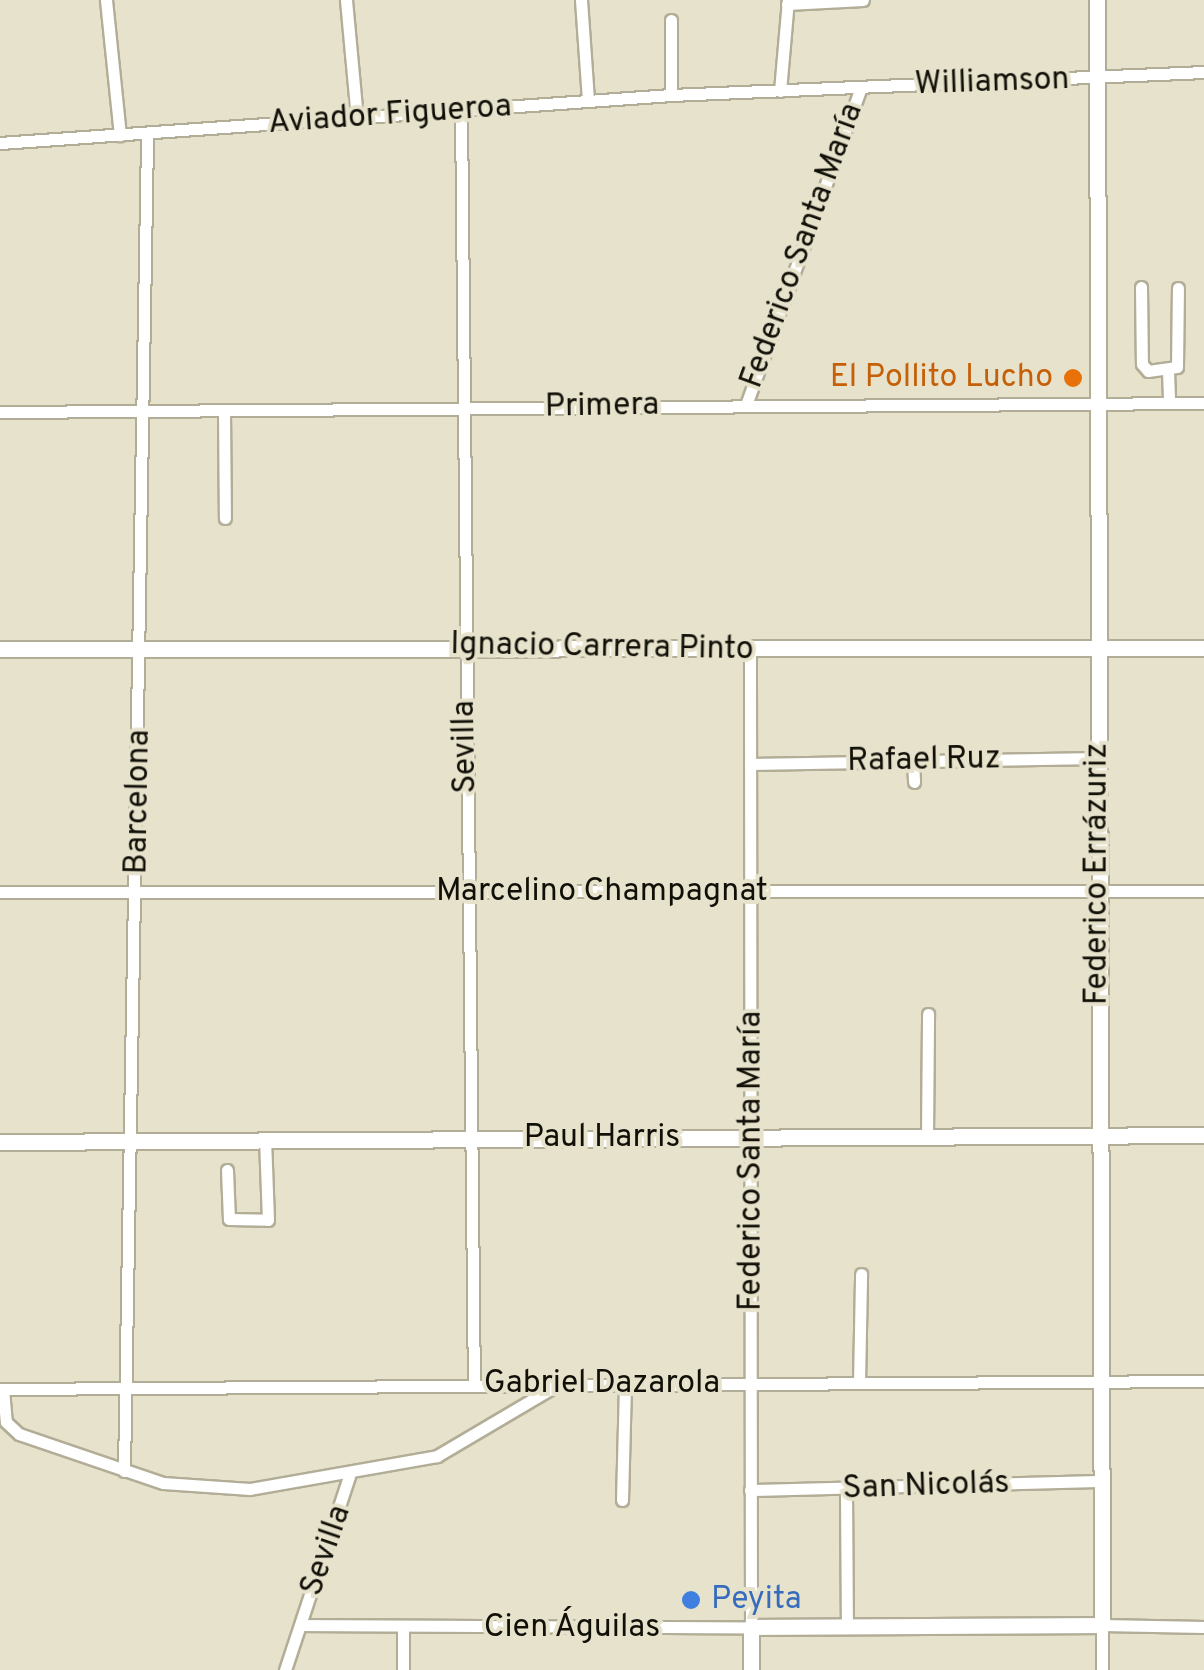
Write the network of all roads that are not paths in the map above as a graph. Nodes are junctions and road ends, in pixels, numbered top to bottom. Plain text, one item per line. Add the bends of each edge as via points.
1 (106, 0) edge
2 (346, 0) edge
3 (581, 0) edge
4 (863, 0) edge
5 (1097, 0) edge
6 (788, 2) edge
7 (671, 20) dead end
8 (1204, 72) edge
9 (1098, 79) junction
10 (861, 88) junction
11 (780, 90) junction
12 (671, 95) junction
13 (588, 101) junction
14 (460, 110) junction
15 (357, 118) junction
16 (147, 134) junction
17 (120, 135) junction
18 (0, 143) edge
19 (1140, 286) dead end
20 (1178, 288) dead end
21 (1168, 370) junction
22 (1168, 403) junction
23 (1204, 403) edge
24 (1099, 404) junction
25 (746, 405) junction
26 (465, 409) junction
27 (0, 412) edge
28 (224, 412) junction
29 (143, 413) junction
30 (225, 518) dead end
31 (464, 644) junction
32 (140, 648) junction
33 (1204, 648) edge
34 (0, 649) edge
35 (1098, 649) junction
36 (750, 652) junction
37 (1098, 758) junction
38 (913, 761) junction
39 (750, 764) junction
40 (914, 782) dead end
41 (1098, 891) junction
42 (1204, 891) edge
43 (0, 892) edge
44 (138, 892) junction
45 (470, 892) junction
46 (752, 892) junction
47 (928, 1014) dead end
48 (1204, 1135) edge
49 (927, 1136) junction
50 (1099, 1136) junction
51 (754, 1137) junction
52 (131, 1138) junction
53 (265, 1138) junction
54 (473, 1138) junction
55 (0, 1142) edge
56 (226, 1170) dead end
57 (861, 1274) dead end
58 (1100, 1381) junction
59 (1204, 1381) edge
60 (560, 1383) junction
61 (751, 1383) junction
62 (859, 1383) junction
63 (625, 1384) junction
64 (474, 1385) junction
65 (1, 1389) edge
66 (125, 1391) junction
67 (124, 1471) junction
68 (350, 1476) junction
69 (1102, 1481) junction
70 (750, 1490) junction
71 (846, 1491) junction
72 (622, 1500) dead end
73 (1102, 1624) junction
74 (301, 1625) junction
75 (751, 1627) junction
76 (847, 1627) junction
77 (1204, 1627) edge
78 (403, 1628) junction
79 (285, 1670) edge
80 (403, 1670) edge
81 (751, 1670) edge
82 (1102, 1670) edge

1 - 17 street
2 - 15 street
3 - 13 street
4 - 6 street
5 - 9 street, Federico Errázuriz
6 - 11 street
7 - 12 street
8 - 9 street, Williamson
9 - 10 street, Williamson
9 - 24 street, Federico Errázuriz
10 - 11 street, Williamson
10 - 25 street, Federico Santa María
11 - 12 street, Aviador Figueroa
12 - 13 street, Aviador Figueroa
13 - 14 street, Aviador Figueroa
14 - 15 street, Aviador Figueroa
14 - 26 street, Sevilla
15 - 16 street, Aviador Figueroa
16 - 17 street, Aviador Figueroa
16 - 29 street, Barcelona
17 - 18 street, Aviador Figueroa
19 - 21 street via 1142,364
20 - 21 street via 1178,363
21 - 22 street
22 - 23 street, Primera
22 - 24 street, Primera
24 - 25 street, Primera
24 - 35 street, Federico Errázuriz
25 - 26 street, Primera
26 - 28 street, Primera
26 - 31 street, Sevilla
27 - 29 street, Primera
28 - 29 street, Primera
28 - 30 street
29 - 32 street, Barcelona
31 - 32 street, Ignacio Carrera Pinto
31 - 36 street, Ignacio Carrera Pinto
31 - 45 street, Sevilla
32 - 34 street, Ignacio Carrera Pinto
32 - 44 street, Barcelona
33 - 35 street, Ignacio Carrera Pinto
35 - 36 street, Ignacio Carrera Pinto
35 - 37 street, Federico Errázuriz
36 - 39 street, Federico Santa María
37 - 38 street, Rafael Ruz
37 - 41 street, Federico Errázuriz
38 - 39 street, Rafael Ruz
38 - 40 street
39 - 46 street, Federico Santa María
41 - 42 street, Marcelino Champagnat
41 - 46 street, Marcelino Champagnat
41 - 50 street, Federico Errázuriz
43 - 44 street, Marcelino Champagnat
44 - 45 street, Marcelino Champagnat
44 - 52 street, Barcelona
45 - 46 street, Marcelino Champagnat
45 - 54 street, Sevilla
46 - 51 street, Federico Santa María
47 - 49 street
48 - 50 street, Paul Harris
49 - 50 street, Paul Harris
49 - 51 street, Paul Harris
50 - 58 street, Federico Errázuriz
51 - 54 street, Paul Harris
51 - 61 street, Federico Santa María
52 - 53 street, Paul Harris
52 - 55 street, Paul Harris
52 - 66 street, Barcelona
53 - 54 street, Paul Harris
53 - 56 street via 268,1220 230,1220
54 - 64 street, Sevilla
57 - 62 street
58 - 59 street, Gabriel Dazarola
58 - 62 street, Gabriel Dazarola
58 - 69 street, Federico Errázuriz
60 - 63 street, Gabriel Dazarola
60 - 64 street, Gabriel Dazarola
60 - 68 street via 437,1456
61 - 62 street, Gabriel Dazarola
61 - 63 street, Gabriel Dazarola
61 - 70 street, Federico Santa María
63 - 72 street
64 - 66 street, Gabriel Dazarola
65 - 66 street, Gabriel Dazarola
65 - 67 street via 6,1422 19,1434
66 - 67 street, Barcelona
67 - 68 street via 197,1489
68 - 74 street, Sevilla
69 - 71 street, San Nicolás
69 - 73 street, Federico Errázuriz
70 - 71 street, San Nicolás
70 - 75 street, Federico Santa María
71 - 76 street
73 - 76 street, Cien Águilas
73 - 77 street, Cien Águilas
73 - 82 street, Federico Errázuriz
74 - 78 street, Cien Águilas
74 - 79 street
75 - 76 street, Cien Águilas
75 - 78 street, Cien Águilas
75 - 81 street, Federico Santa María
78 - 80 street

